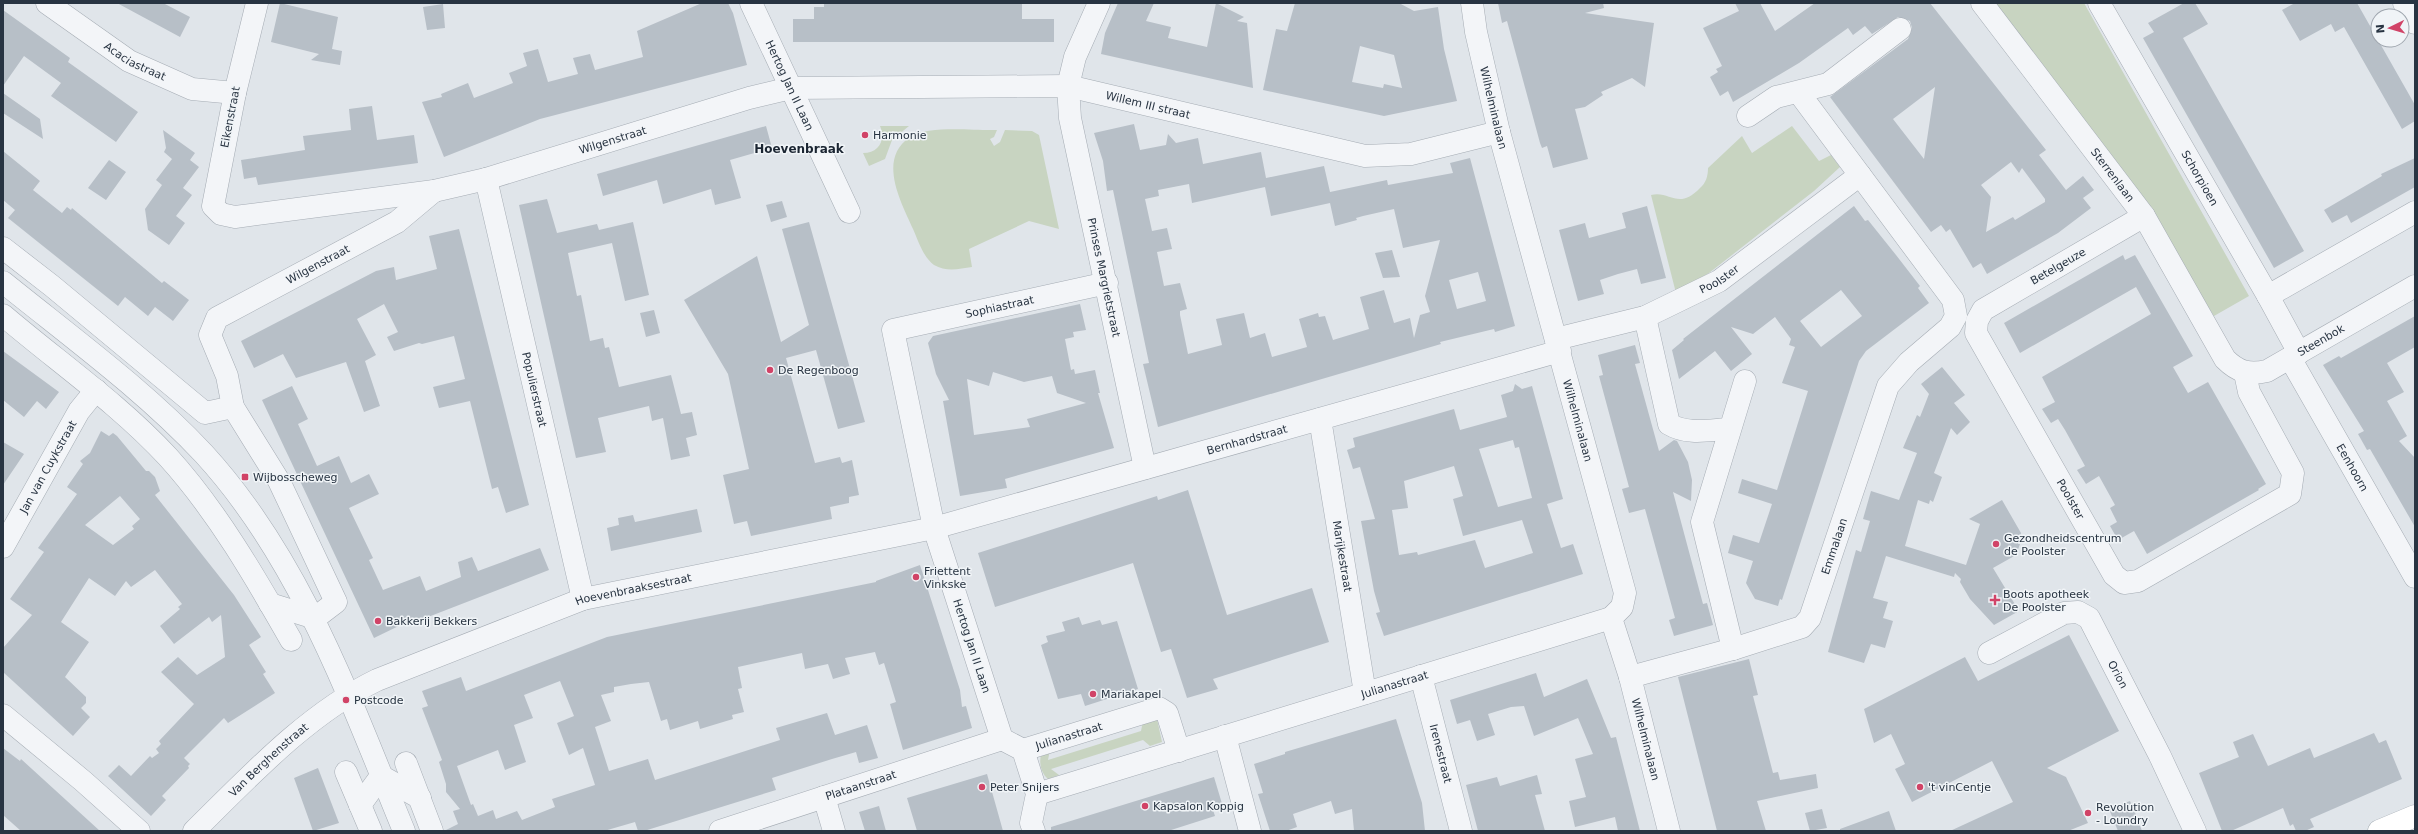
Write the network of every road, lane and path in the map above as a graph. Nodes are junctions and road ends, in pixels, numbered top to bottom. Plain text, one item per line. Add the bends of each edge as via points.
1 (48, 3) edge
2 (257, 3) edge
3 (751, 3) edge
4 (1099, 3) edge
5 (1472, 3) edge
6 (1982, 3) edge
7 (2099, 3) edge
8 (2404, 3) edge
9 (2415, 23) edge
10 (1900, 28) dead end
11 (1068, 86) junction
12 (791, 88) junction
13 (235, 93) junction
14 (1799, 93) junction
15 (1748, 116) dead end
16 (1499, 132) junction
17 (1860, 175) junction
18 (486, 179) junction
19 (434, 191) junction
20 (849, 212) dead end
21 (2415, 212) edge
22 (2144, 216) junction
23 (235, 217) joint
24 (3, 248) edge
25 (3, 282) edge
26 (1107, 283) junction
27 (2415, 286) edge
28 (2268, 296) junction
29 (3, 315) edge
30 (1645, 317) junction
31 (1966, 319) junction
32 (893, 330) joint
33 (1558, 345) junction
34 (2294, 355) junction
35 (2245, 373) junction
36 (1745, 381) dead end
37 (96, 390) junction
38 (233, 407) junction
39 (1320, 419) junction
40 (1730, 429) junction
41 (1145, 468) junction
42 (934, 528) junction
43 (3, 547) edge
44 (2415, 576) edge
45 (583, 599) junction
46 (270, 604) junction
47 (315, 618) junction
48 (1611, 618) junction
49 (291, 640) dead end
50 (1733, 649) junction
51 (1989, 653) dead end
52 (1421, 676) junction
53 (1630, 676) junction
54 (1365, 693) junction
55 (347, 694) junction
56 (3, 715) edge
57 (1225, 736) junction
58 (1002, 739) junction
59 (1023, 750) junction
60 (1178, 751) junction
61 (406, 763) dead end
62 (346, 772) dead end
63 (381, 776) junction
64 (1037, 794) junction
65 (824, 797) junction
66 (420, 798) junction
67 (360, 805) junction
68 (2415, 816) edge
69 (139, 831) edge
70 (194, 831) edge
71 (371, 831) edge
72 (404, 831) edge
73 (432, 831) edge
74 (720, 831) edge
75 (834, 831) edge
76 (1034, 831) edge
77 (1250, 831) edge
78 (1460, 831) edge
79 (1670, 831) edge
80 (2195, 831) edge
81 (2379, 831) edge

1 - 13 street, Acaciastraat via 129,61 192,88
2 - 13 street, Eikenstraat
3 - 12 street, Hertog Jan II Laan
4 - 11 street, Prinses Margrietstraat via 1075,57
5 - 16 street, Wilhelminalaan via 1476,32
6 - 22 street, Sterrenlaan
7 - 28 street, Schorpioen
8 - 9 street
10 - 14 street via 1828,84
11 - 12 street, Willem III straat
11 - 16 street, Willem III straat via 1364,156 1411,154
11 - 26 street, Prinses Margrietstraat via 1070,118
12 - 18 street, Wilgenstraat via 749,98
12 - 20 street, Hertog Jan II Laan
13 - 23 street, Eikenstraat via 213,206 221,214
14 - 15 street via 1776,97
14 - 17 street, Poolster
16 - 33 street, Wilhelminalaan
17 - 30 street, Poolster via 1719,281
17 - 31 street, Poolster
18 - 19 street, Wilgenstraat
18 - 45 street, Populierstraat
19 - 23 street, Wilgenstraat
19 - 38 street, Wilgenstraat via 397,222 217,318 210,335 227,376
21 - 28 street
22 - 31 street, Betelgeuze
22 - 35 street, Sterrenlaan via 2225,359 2234,368
24 - 38 street via 205,414
25 - 47 street via 143,395 204,455 251,513
26 - 32 street, Sophiastraat
26 - 41 street, Prinses Margrietstraat
27 - 34 street, Steenbok
28 - 34 street, Schorpioen
29 - 37 street
30 - 33 street, Poolster
30 - 40 street via 1669,424 1679,430 1690,431
31 - 35 street, Poolster via 2114,575 2124,583 2138,582 2290,494 2293,473 2249,392
31 - 50 street, Emmalaan via 1950,328 1909,362 1888,386 1810,618 1802,627
32 - 42 street, Hertog Jan II Laan
33 - 39 street, Bernhardstraat
33 - 48 street, Wilhelminalaan via 1625,593 1622,607
34 - 35 street, Steenbok via 2267,371
34 - 44 street, Eenhoorn
36 - 40 street
37 - 43 street, Jan van Cuykstraat via 79,411
37 - 46 street via 168,457 219,522
38 - 47 street via 279,481 336,602
39 - 41 street, Bernhardstraat
39 - 54 street, Marijkestraat
40 - 50 street via 1702,522
41 - 42 street, Bernhardstraat
42 - 45 street, Hoevenbraaksestraat
42 - 58 street, Hertog Jan II Laan
45 - 55 street, Hoevenbraaksestraat via 376,680
46 - 47 street
46 - 49 street
47 - 55 street
48 - 52 street, Julianastraat
48 - 53 street, Wilhelminalaan
50 - 53 street, Emmalaan
51 - 80 street, Orion via 2064,613 2078,612 2089,618
52 - 54 street, Julianastraat
52 - 78 street, Irenestraat
53 - 79 street, Wilhelminalaan
54 - 57 street, Julianastraat
55 - 63 street
55 - 70 street, Van Berghenstraat via 257,770
56 - 69 street
57 - 60 street, Julianastraat
57 - 77 street
58 - 59 street
58 - 65 street, Plataanstraat
59 - 60 street, Julianastraat via 1159,708 1166,713
59 - 64 street
60 - 64 street, Julianastraat
61 - 66 street
62 - 67 street
63 - 66 street
63 - 67 street
63 - 72 street
64 - 76 street via 1031,823
65 - 74 street, Plataanstraat
65 - 75 street
66 - 73 street
67 - 71 street
68 - 81 main road

